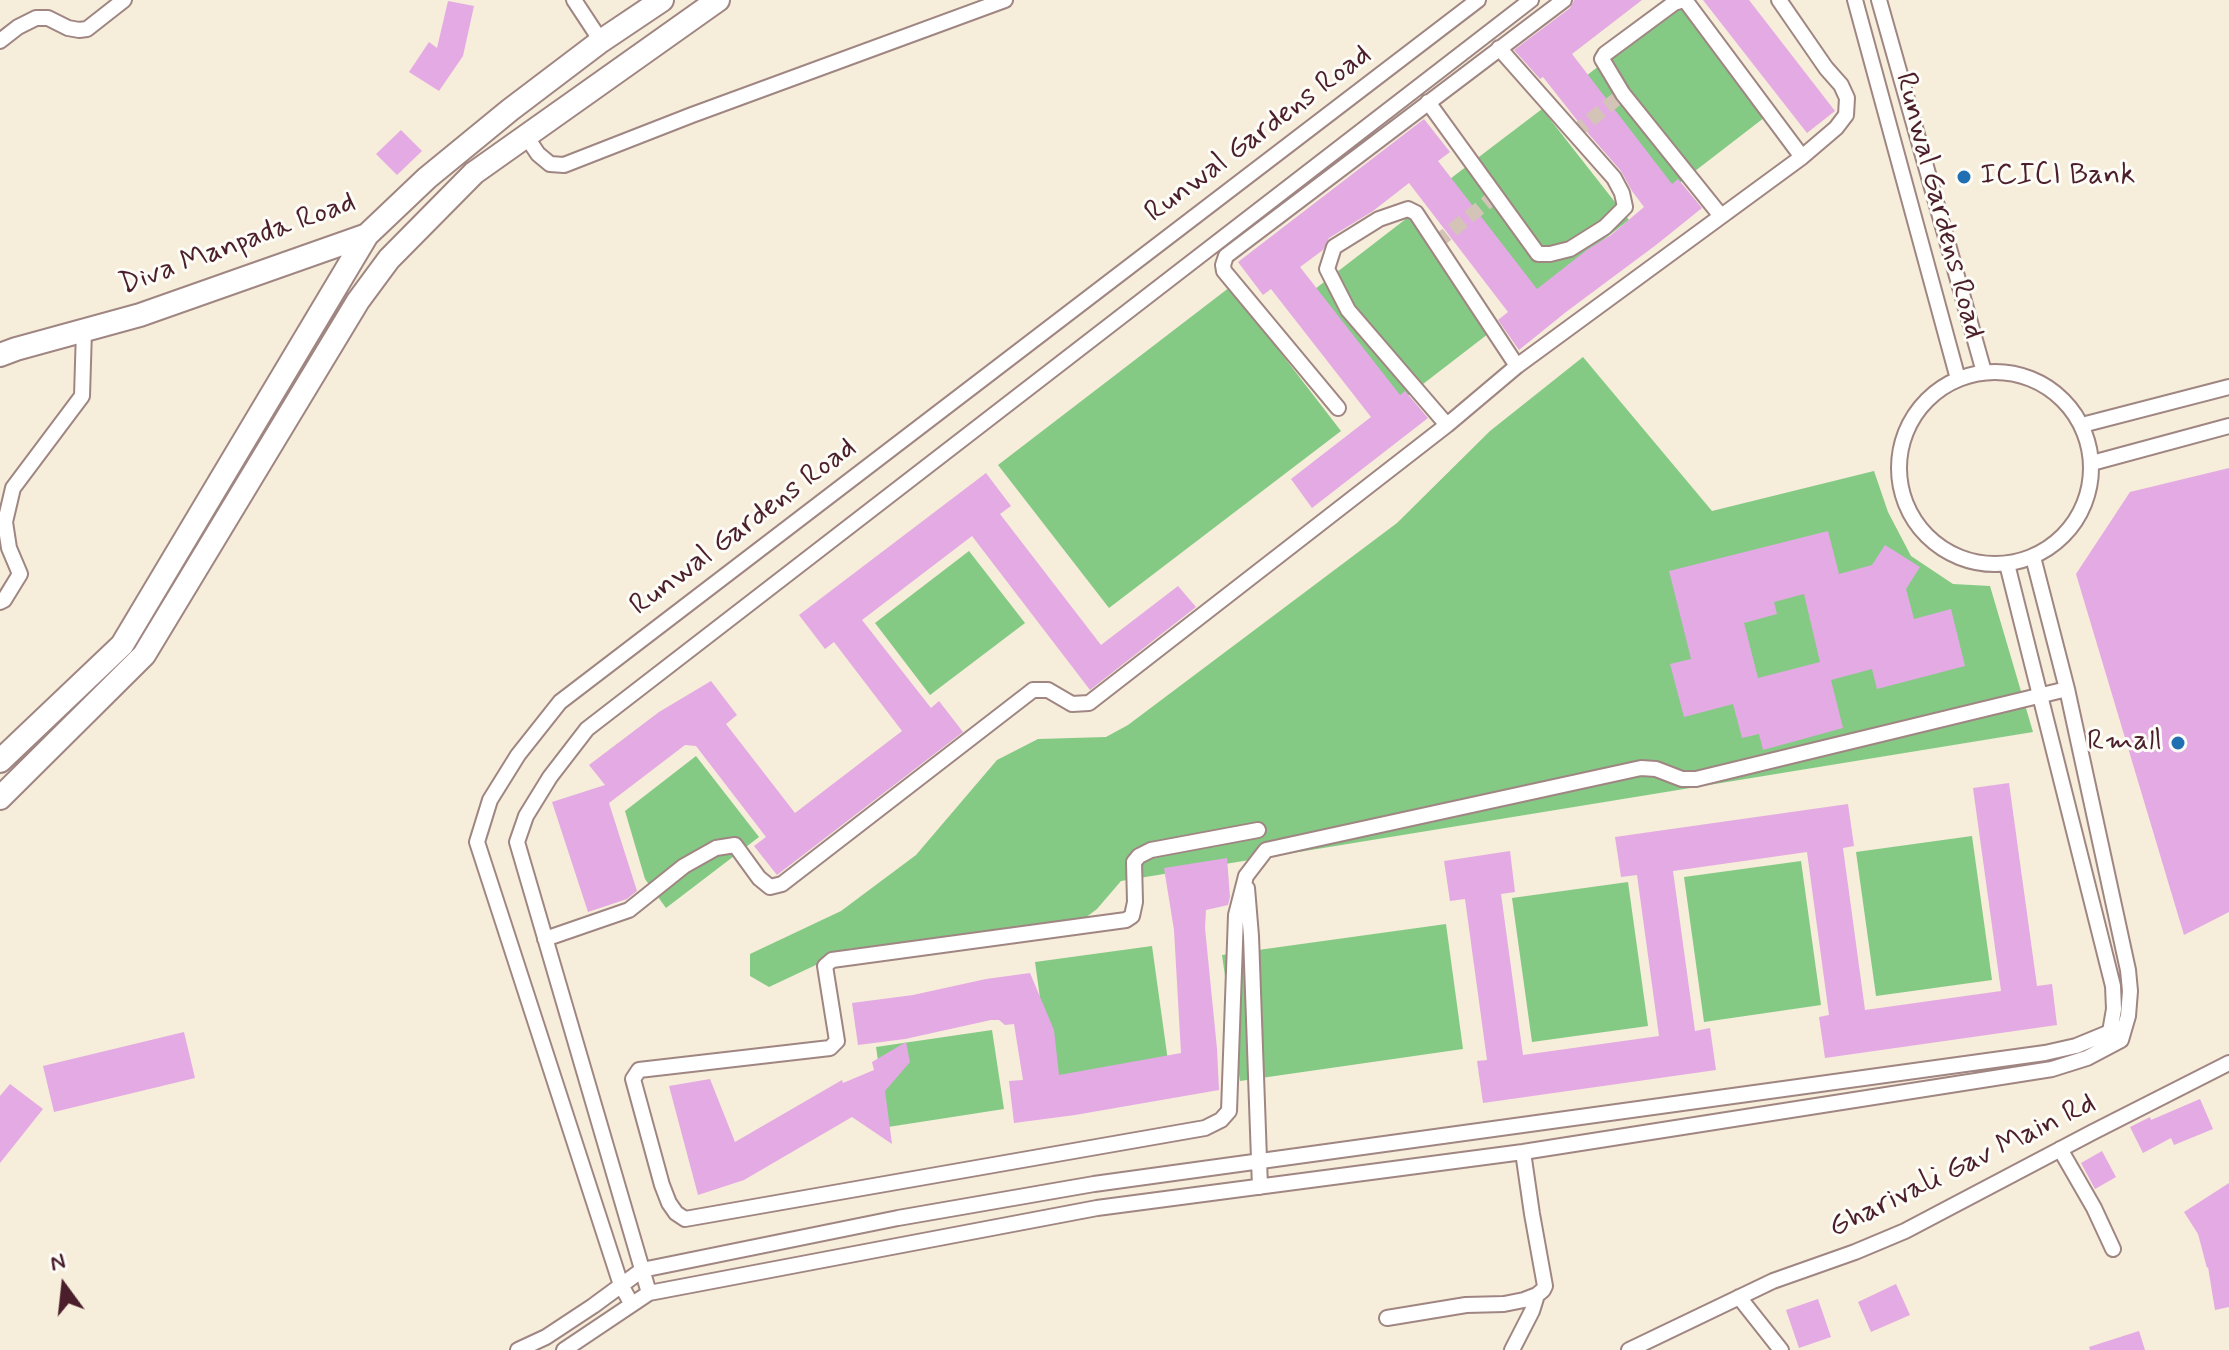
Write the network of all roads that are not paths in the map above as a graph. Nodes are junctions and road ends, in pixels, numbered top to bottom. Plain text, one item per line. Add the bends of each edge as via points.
1 (124, 0) edge
2 (574, 0) edge
3 (662, 0) edge
4 (718, 0) edge
5 (1005, 0) edge
6 (1478, 0) edge
7 (1531, 0) edge
8 (1564, 0) edge
9 (1684, 0) edge
10 (1779, 0) edge
11 (1855, 0) edge
12 (1879, 0) edge
13 (0, 41) edge
14 (601, 41) junction
15 (1499, 48) junction
16 (1428, 102) junction
17 (526, 136) junction
18 (1802, 157) junction
19 (1721, 216) junction
20 (367, 235) junction
21 (394, 255) junction
22 (84, 330) junction
23 (0, 355) edge
24 (1517, 366) junction
25 (1984, 372) junction
26 (1958, 379) junction
27 (2229, 387) edge
28 (1338, 408) dead end
29 (1447, 425) junction
30 (2082, 425) junction
31 (2229, 426) edge
32 (2092, 463) junction
33 (2033, 557) junction
34 (2007, 564) junction
35 (0, 602) edge
36 (2067, 689) junction
37 (2041, 695) junction
38 (0, 761) edge
39 (0, 798) edge
40 (1258, 830) dead end
41 (1246, 876) junction
42 (545, 939) junction
43 (2115, 1036) junction
44 (2229, 1063) edge
45 (2060, 1149) junction
46 (1523, 1152) junction
47 (1258, 1163) junction
48 (1260, 1187) junction
49 (2113, 1249) dead end
50 (642, 1270) junction
51 (621, 1285) junction
52 (649, 1293) junction
53 (1537, 1295) junction
54 (1739, 1297) junction
55 (631, 1303) junction
56 (1387, 1318) dead end
57 (518, 1350) edge
58 (564, 1350) edge
59 (1512, 1350) edge
60 (1629, 1350) edge
61 (1781, 1350) edge

1 - 13 street via 87,29 36,18
2 - 14 street
3 - 14 street, Diva Manpada Road
4 - 17 street
5 - 17 street via 564,165 550,164
6 - 51 street, Runwal Gardens Road via 560,702 518,755 490,800 477,842
7 - 42 street, Runwal Gardens Road via 587,729 550,777 517,842
8 - 15 street
9 - 18 street
9 - 19 street via 1602,59 1623,94
10 - 18 street via 1847,98 1846,115
11 - 26 street, Runwal Gardens Road
12 - 25 street, Runwal Gardens Road
14 - 20 street, Diva Manpada Road via 427,178
15 - 16 street
15 - 16 street via 1614,178 1625,207 1605,227 1570,249 1538,254
16 - 28 street via 1226,256 1223,265
17 - 21 street via 474,173
18 - 19 street
19 - 24 street
20 - 21 street
20 - 22 street, Diva Manpada Road via 169,306
20 - 38 street via 122,645
21 - 39 street via 358,301 144,655
22 - 23 street, Diva Manpada Road
22 - 35 street via 82,396 13,488 5,522 20,574
24 - 29 street
24 - 29 street via 1416,213 1408,209 1379,219 1334,247 1327,269 1348,310
25 - 26 street, Runwal Gardens Road
25 - 30 street, Runwal Gardens Road via 2014,373 2042,383 2066,401
26 - 34 street, Runwal Gardens Road via 1932,395 1912,419 1901,447 1899,478 1907,507 1923,533 1948,552 1976,563
27 - 30 street
29 - 42 street via 1089,703 1072,704 1048,690 1033,690 782,884 770,887 759,878 735,845 716,848 629,910
30 - 32 street, Runwal Gardens Road
31 - 32 street
32 - 33 street, Runwal Gardens Road via 2089,492 2077,519 2058,541
33 - 34 street, Runwal Gardens Road
33 - 36 street
34 - 37 street
36 - 37 street
36 - 43 street via 2128,970 2128,1016
37 - 41 street via 1696,779 1641,768 1266,850
37 - 43 street via 2113,986
40 - 41 street via 1139,856 1134,862 1135,902 1126,920 832,960 825,966 837,1041 830,1048 639,1070 633,1079 669,1203 685,1219 1205,1128 1221,1120 1229,1111 1236,915
41 - 47 street
42 - 50 street, Runwal Gardens Road
43 - 46 street via 2087,1058 2052,1069
43 - 47 street via 2045,1053
44 - 45 street, Gharivali Gav Main Rd
45 - 49 street
45 - 54 street, Gharivali Gav Main Rd via 1905,1231
46 - 48 street
46 - 53 street via 1545,1286
47 - 48 street
47 - 50 street via 1094,1184 898,1218
48 - 52 street via 1097,1208
50 - 51 street
50 - 52 street, Runwal Gardens Road
51 - 55 street, Runwal Gardens Road
51 - 57 street
52 - 55 street
53 - 56 street
53 - 59 street
54 - 60 street, Gharivali Gav Main Rd
54 - 61 street
55 - 58 street

